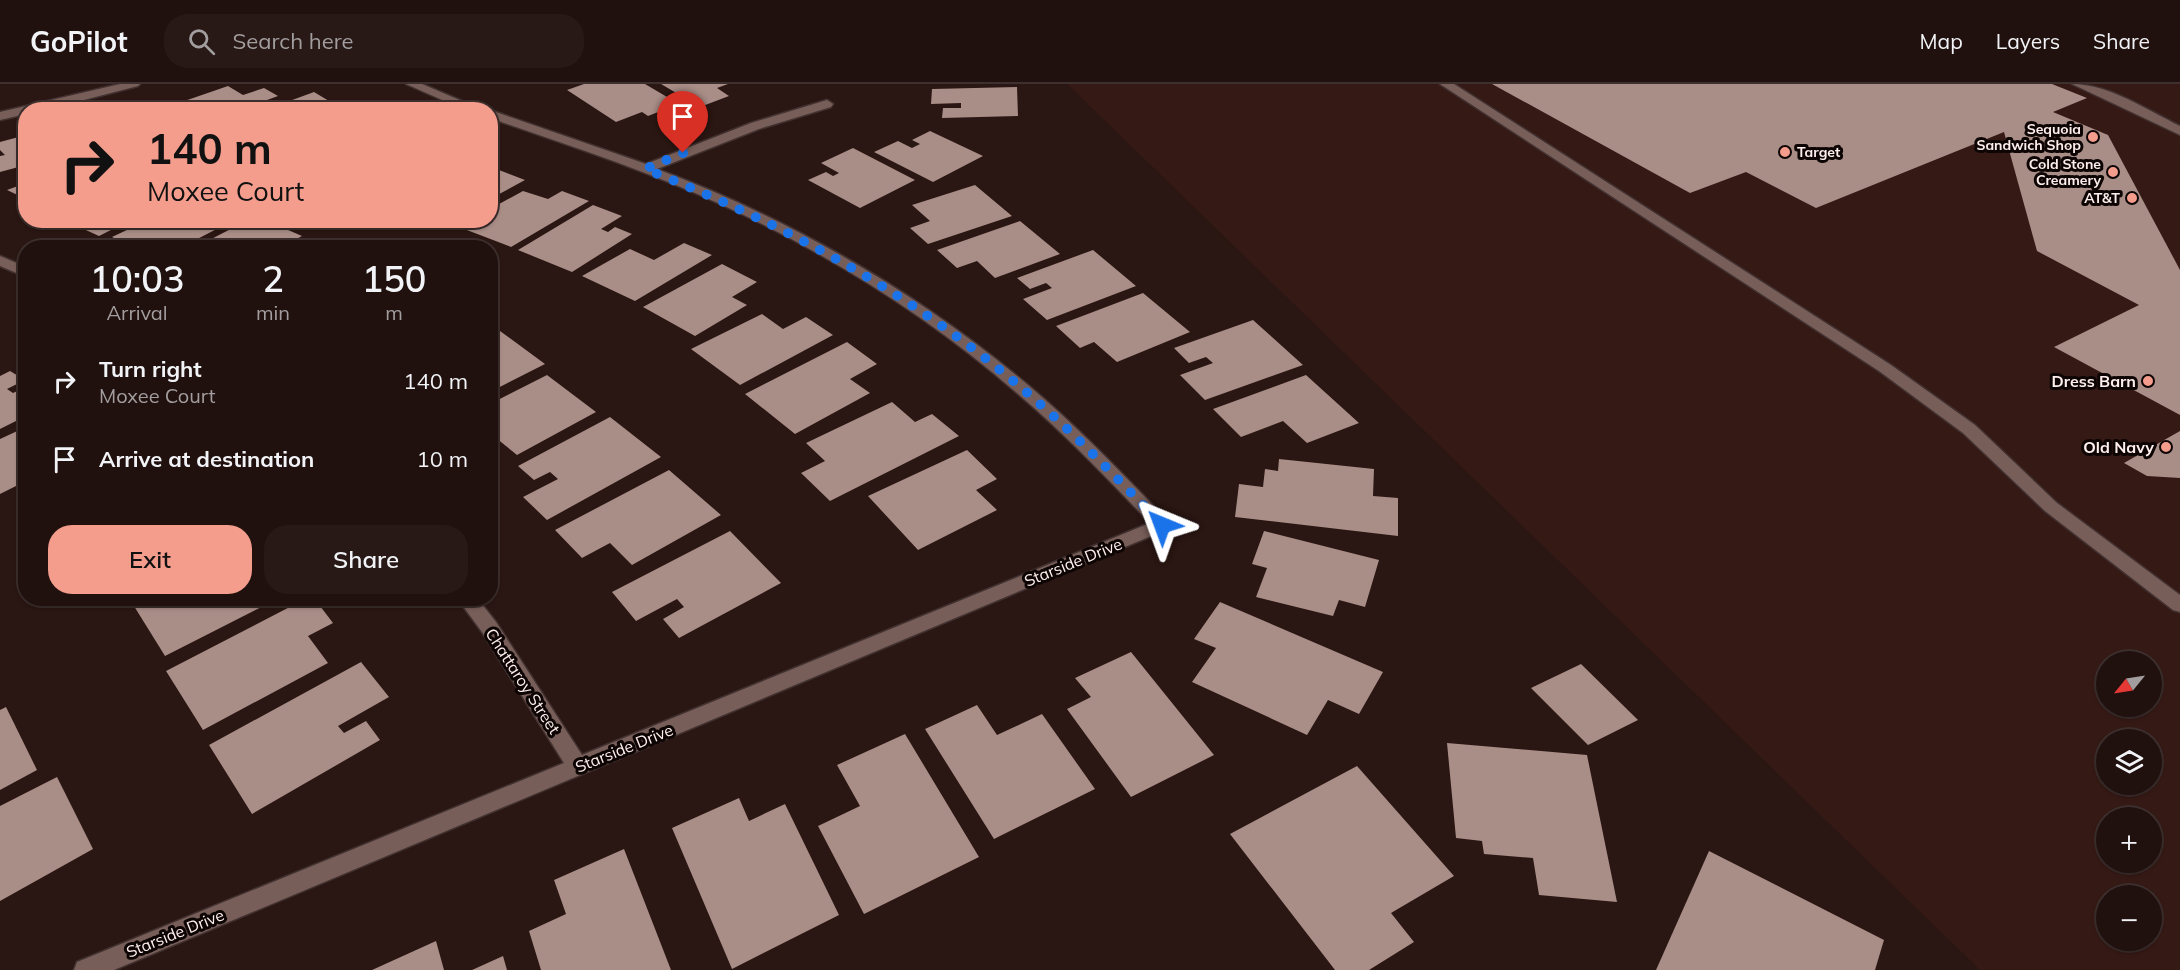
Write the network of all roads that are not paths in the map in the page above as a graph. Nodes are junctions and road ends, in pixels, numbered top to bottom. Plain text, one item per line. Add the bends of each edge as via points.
1 (134, 84) edge
2 (412, 84) edge
3 (1446, 84) edge
4 (2078, 84) edge
5 (60, 102) edge
6 (457, 102) edge
7 (827, 104) dead end
8 (18, 112) edge
9 (0, 116) edge
10 (498, 117) edge
11 (2180, 131) edge
12 (645, 169) junction
13 (0, 260) edge
14 (18, 269) edge
15 (2180, 605) edge
16 (472, 606) edge
17 (578, 766) junction
18 (86, 970) edge

1 - 5 street
2 - 6 street
3 - 15 street via 1885,368 1969,429 2051,507
4 - 11 street
7 - 12 street via 754,126
8 - 9 street
10 - 12 street
12 - 17 street, Starside Drive via 796,235 940,324 1031,396 1162,525
13 - 14 street
16 - 17 street, Chattaroy Street
17 - 18 street, Starside Drive

